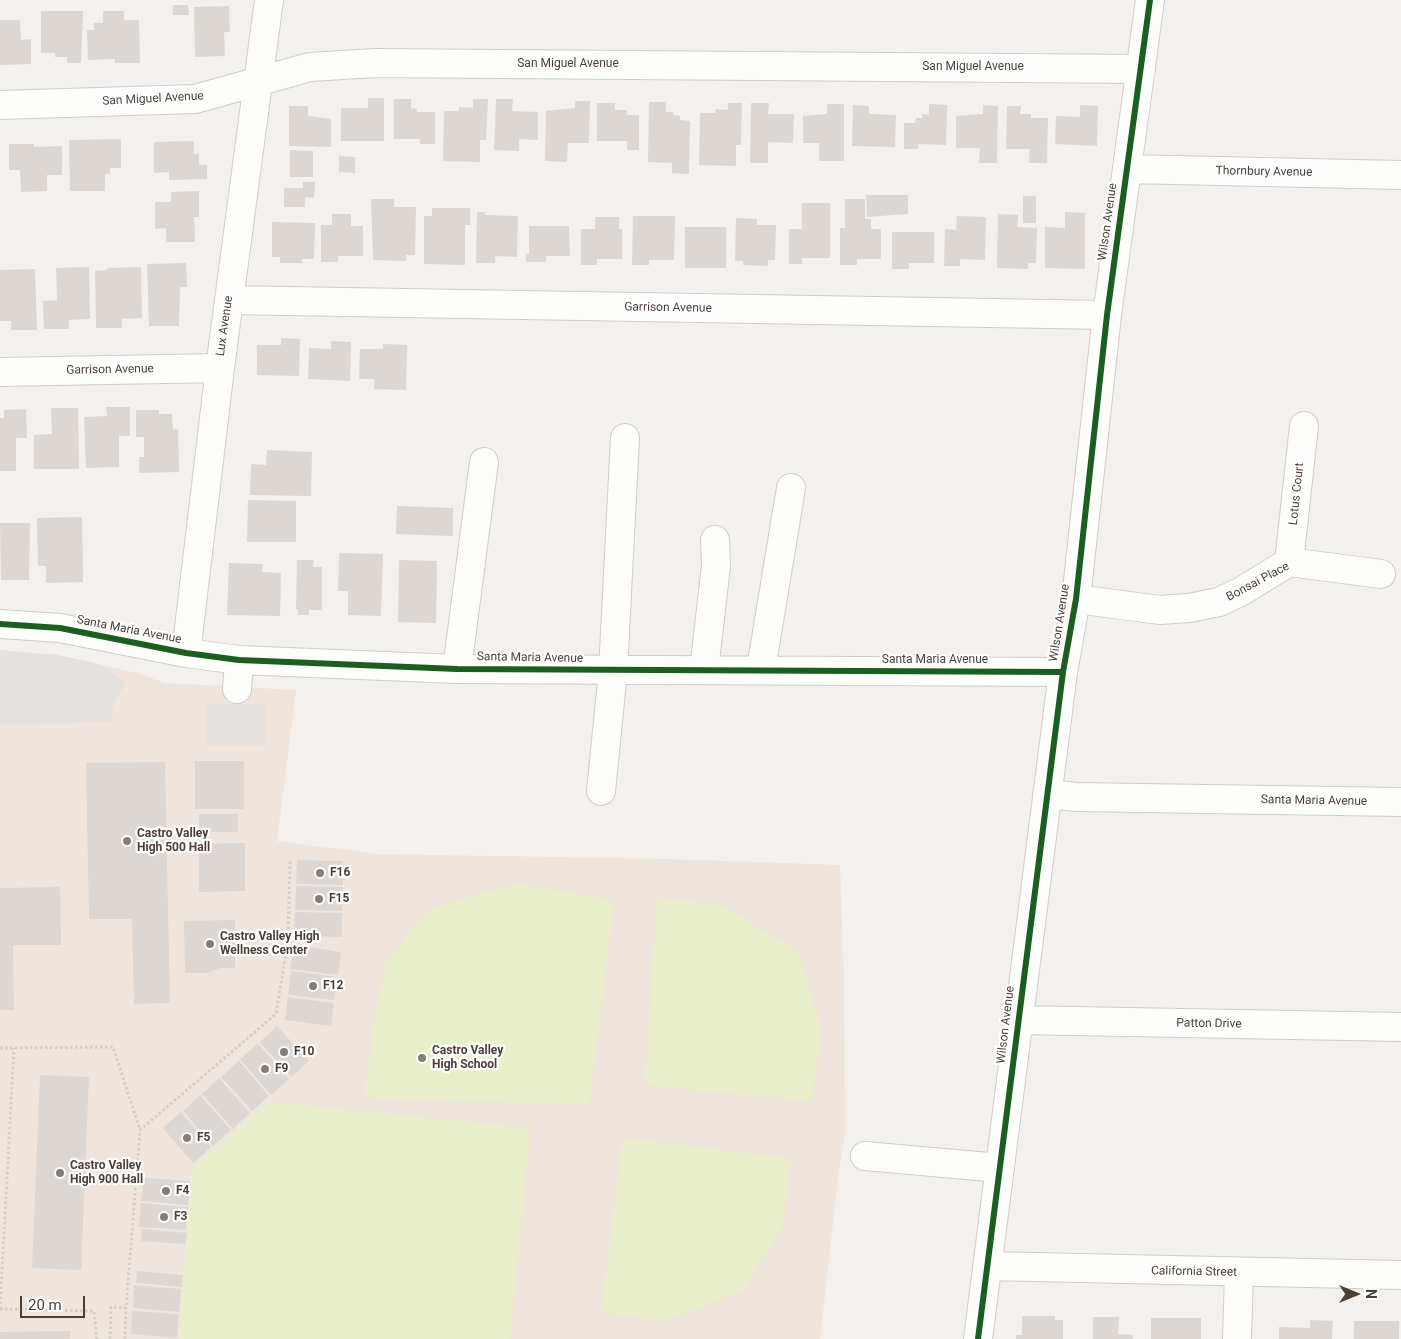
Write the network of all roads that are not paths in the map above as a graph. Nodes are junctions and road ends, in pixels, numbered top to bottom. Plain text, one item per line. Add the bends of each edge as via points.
1 (269, 0) edge
2 (1150, 0) edge
3 (1141, 69) junction
4 (258, 80) junction
5 (0, 105) edge
6 (1127, 169) junction
7 (1401, 175) edge
8 (229, 300) junction
9 (1107, 314) junction
10 (220, 368) junction
11 (0, 372) edge
12 (1304, 426) dead end
13 (625, 438) dead end
14 (484, 462) dead end
15 (791, 488) dead end
16 (715, 540) dead end
17 (1290, 562) junction
18 (1381, 574) dead end
19 (1076, 599) junction
20 (0, 624) edge
21 (186, 653) junction
22 (239, 660) junction
23 (457, 669) junction
24 (761, 669) junction
25 (704, 670) junction
26 (613, 671) junction
27 (1063, 672) junction
28 (237, 689) dead end
29 (601, 791) dead end
30 (1047, 794) junction
31 (1401, 802) edge
32 (1018, 1020) junction
33 (1401, 1027) edge
34 (865, 1156) dead end
35 (1000, 1168) junction
36 (988, 1266) junction
37 (1239, 1273) junction
38 (1401, 1275) edge
39 (978, 1339) edge
40 (1237, 1339) edge

1 - 4 street, Lux Avenue
2 - 3 street, Wilson Avenue
3 - 4 street, San Miguel Avenue via 375,63 310,66
3 - 6 street, Wilson Avenue
4 - 5 street, San Miguel Avenue via 237,89 195,99
4 - 8 street, Lux Avenue
6 - 7 street, Thornbury Avenue
6 - 9 street, Wilson Avenue
8 - 9 street, Garrison Avenue
8 - 10 street, Lux Avenue
9 - 19 street, Wilson Avenue
10 - 11 street, Garrison Avenue
10 - 21 street, Lux Avenue
12 - 17 street, Lotus Court
13 - 26 street
14 - 23 street
15 - 24 street
16 - 25 street via 716,566
17 - 18 street, Bonsai Place
17 - 19 street, Bonsai Place via 1219,602 1189,608 1160,610
19 - 27 street, Wilson Avenue
20 - 21 street, Santa Maria Avenue via 60,628
21 - 22 street, Santa Maria Avenue
22 - 23 street, Santa Maria Avenue
22 - 28 street
23 - 26 street, Santa Maria Avenue
24 - 25 street, Santa Maria Avenue
24 - 27 street, Santa Maria Avenue
25 - 26 street, Santa Maria Avenue
26 - 29 street
27 - 30 street, Wilson Avenue
30 - 31 street, Santa Maria Avenue
30 - 32 street, Wilson Avenue
32 - 33 street, Patton Drive
32 - 35 street, Wilson Avenue
34 - 35 street
35 - 36 street, Wilson Avenue
36 - 37 street, California Street
36 - 39 street, Wilson Avenue
37 - 38 street, California Street
37 - 40 street

